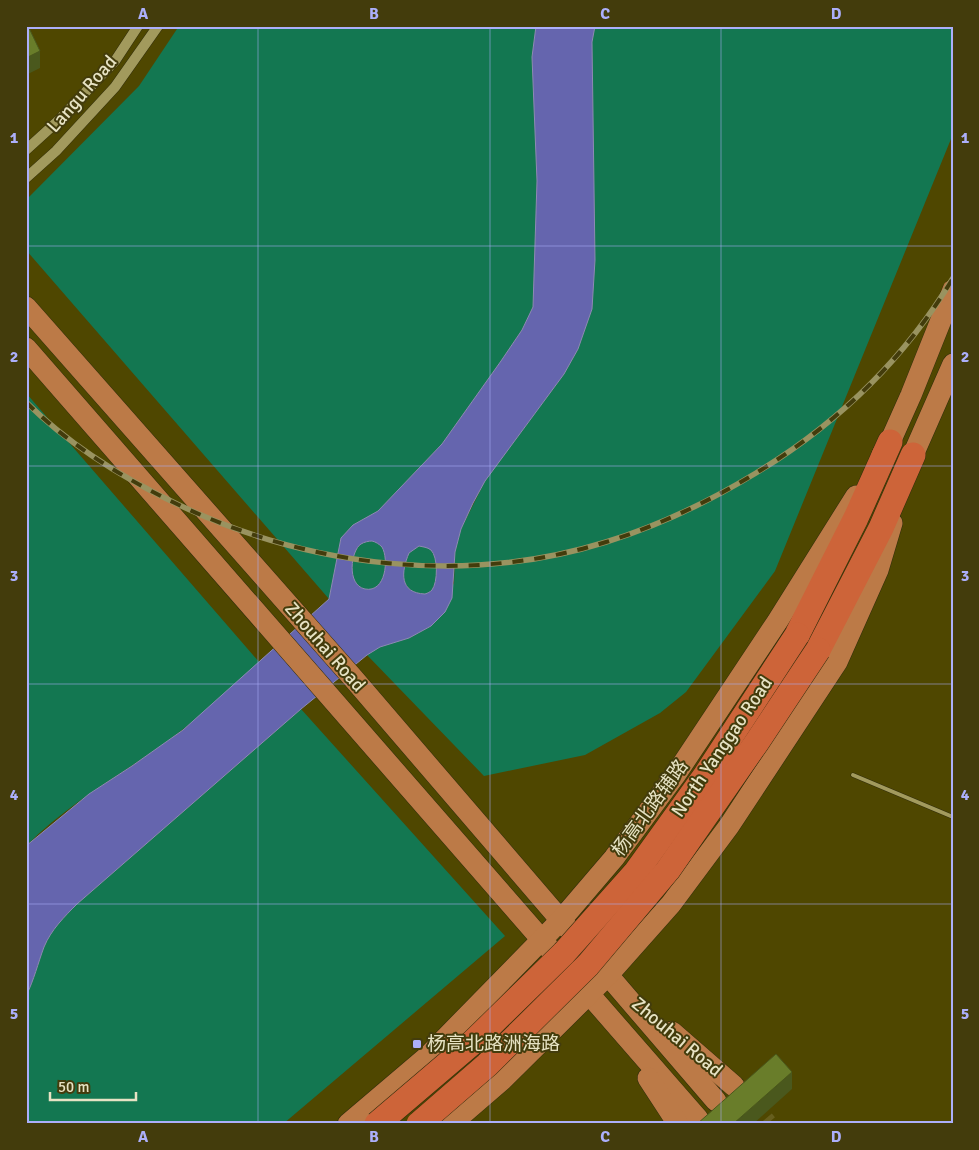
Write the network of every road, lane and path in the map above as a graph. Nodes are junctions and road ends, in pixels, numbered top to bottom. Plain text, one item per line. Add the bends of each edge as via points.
1 (138, 26) edge
2 (158, 26) edge
3 (26, 150) edge
4 (26, 178) edge
5 (953, 290) edge
6 (26, 307) edge
7 (26, 348) edge
8 (953, 364) edge
9 (890, 442) junction
10 (913, 455) junction
11 (853, 775) dead end
12 (953, 818) edge
13 (561, 920) junction
14 (542, 940) junction
15 (614, 982) junction
16 (595, 1001) junction
17 (734, 1086) tunnel mouth
18 (716, 1101) dead end
19 (688, 1121) edge
20 (348, 1124) edge
21 (377, 1124) edge
22 (419, 1124) edge
23 (451, 1124) edge

1 - 3 street, Langu Road via 115,61
2 - 4 street, Langu Road via 115,87
5 - 9 main road, North Yanggao Road
6 - 13 main road, Zhouhai Road
7 - 14 main road, Zhouhai Road
8 - 10 main road, North Yanggao Road
9 - 13 main road, 杨高北路辅路 via 777,622 676,774 614,858
9 - 21 highway, North Yanggao Road, bridge via 797,636 705,776 636,872 564,953 479,1036
10 - 15 main road via 878,570 836,662 723,834
10 - 22 highway, North Yanggao Road, bridge via 881,528 818,650 668,870 594,958 487,1065
11 - 12 lane
13 - 14 main road, 杨高北路辅路
13 - 15 main road, Zhouhai Road
14 - 16 main road, Zhouhai Road
14 - 20 main road, 杨高北路辅路 via 428,1056
15 - 16 main road
15 - 17 main road, Zhouhai Road
15 - 18 main road, Zhouhai Road
16 - 19 main road, Zhouhai Road
16 - 23 main road

